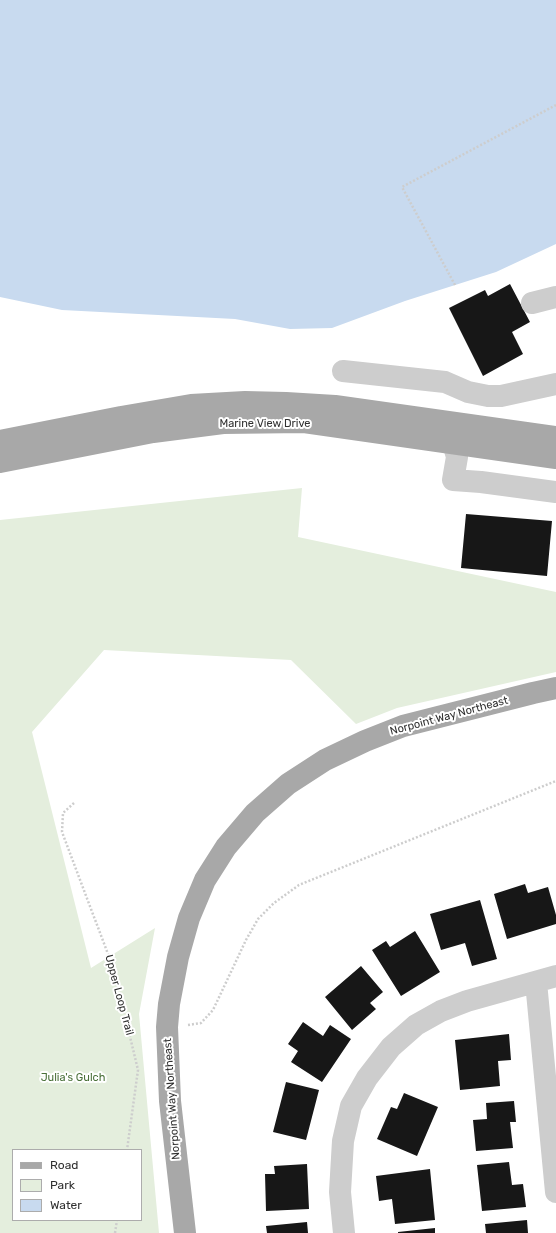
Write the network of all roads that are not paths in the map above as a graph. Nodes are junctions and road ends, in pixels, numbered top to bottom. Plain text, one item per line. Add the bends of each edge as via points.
1 (556, 297) edge
2 (532, 303) dead end
3 (343, 371) dead end
4 (556, 384) edge
5 (488, 396) junction
6 (481, 426) junction
7 (556, 437) edge
8 (0, 441) edge
9 (454, 443) junction
10 (556, 458) edge
11 (0, 462) edge
12 (556, 492) edge
13 (556, 688) edge
14 (546, 979) edge
15 (556, 1192) edge
16 (184, 1233) edge
17 (344, 1233) edge

1 - 2 street
3 - 5 street via 445,382 468,392
4 - 5 street via 501,396
5 - 6 street
6 - 7 main road, Marine View Drive
6 - 8 main road, Marine View Drive via 335,406 245,402 191,405
9 - 10 main road, Marine View Drive
9 - 11 main road, Marine View Drive via 304,422 223,423 153,432
9 - 12 street via 457,457 453,480
13 - 16 main road, Norpoint Way Northeast via 403,726 364,741 325,760 288,784 255,813 226,847 205,880 189,918 178,957 167,1027 170,1101
14 - 15 street
14 - 17 street via 441,1011 416,1025 391,1048 367,1078 351,1106 343,1141 340,1192

